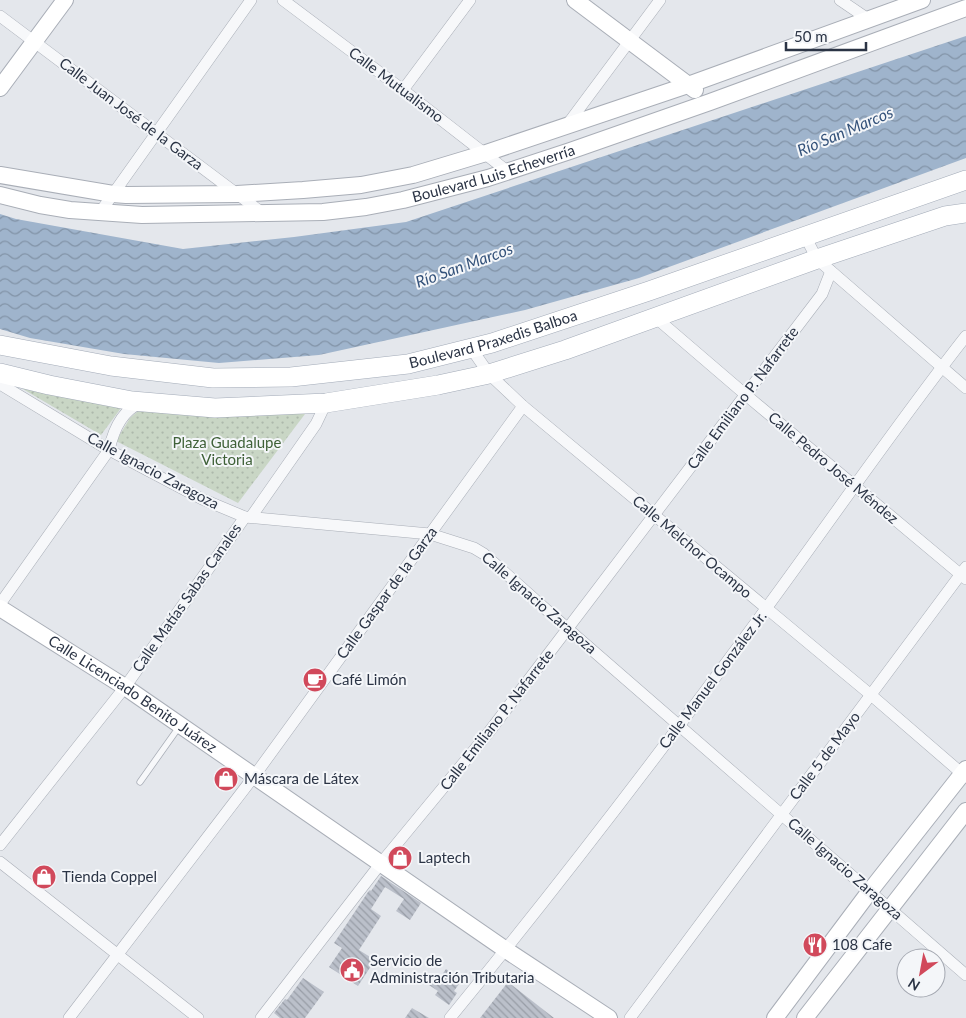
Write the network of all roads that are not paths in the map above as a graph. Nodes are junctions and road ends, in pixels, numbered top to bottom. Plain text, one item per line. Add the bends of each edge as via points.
1 (65, 0) edge
2 (251, 0) edge
3 (282, 0) edge
4 (470, 0) edge
5 (575, 0) edge
6 (660, 0) edge
7 (840, 0) edge
8 (922, 0) edge
9 (966, 8) edge
10 (0, 16) edge
11 (868, 19) junction
12 (629, 41) junction
13 (35, 42) junction
14 (688, 85) junction
15 (0, 88) edge
16 (404, 90) junction
17 (710, 102) junction
18 (567, 125) junction
19 (156, 133) junction
20 (486, 153) junction
21 (508, 171) junction
22 (0, 175) edge
23 (966, 180) edge
24 (112, 194) junction
25 (237, 194) junction
26 (0, 195) edge
27 (101, 211) junction
28 (261, 212) junction
29 (966, 213) edge
30 (805, 236) junction
31 (824, 265) junction
32 (649, 291) junction
33 (659, 316) junction
34 (966, 336) edge
35 (0, 345) edge
36 (471, 348) junction
37 (941, 368) junction
38 (0, 373) edge
39 (489, 374) junction
40 (0, 384) edge
41 (966, 388) edge
42 (746, 395) junction
43 (147, 401) junction
44 (326, 403) junction
45 (523, 406) junction
46 (109, 450) junction
47 (854, 485) junction
48 (654, 515) junction
49 (248, 517) junction
50 (430, 534) junction
51 (964, 573) edge
52 (0, 604) edge
53 (0, 608) edge
54 (766, 608) junction
55 (568, 629) junction
56 (125, 687) junction
57 (871, 695) junction
58 (180, 725) junction
59 (680, 725) junction
60 (965, 773) edge
61 (256, 775) junction
62 (140, 782) dead end
63 (966, 811) edge
64 (782, 814) junction
65 (0, 846) edge
66 (0, 862) edge
67 (382, 863) junction
68 (870, 891) junction
69 (891, 908) junction
70 (506, 950) junction
71 (117, 955) junction
72 (966, 975) edge
73 (69, 1018) edge
74 (198, 1018) edge
75 (261, 1018) edge
76 (450, 1018) edge
77 (609, 1018) edge
78 (630, 1018) edge
79 (775, 1018) edge
80 (805, 1018) edge

1 - 13 main road
2 - 19 street
3 - 16 street, Calle Mutualismo
4 - 16 street
5 - 12 main road
6 - 12 street
7 - 11 street
8 - 11 main road, Boulevard Luis Echeverría
9 - 17 main road, Boulevard Luis Echeverría
10 - 13 street, Calle Juan José de la Garza
11 - 14 main road, Boulevard Luis Echeverría
12 - 14 main road
12 - 18 street
13 - 15 main road
13 - 19 street, Calle Juan José de la Garza
14 - 17 main road
14 - 18 main road, Boulevard Luis Echeverría
16 - 20 street, Calle Mutualismo
17 - 21 main road, Boulevard Luis Echeverría
18 - 20 main road, Boulevard Luis Echeverría
19 - 24 street
19 - 25 street, Calle Juan José de la Garza
20 - 21 street, Calle Mutualismo
20 - 25 main road, Boulevard Luis Echeverría via 413,175 361,185
21 - 28 main road, Boulevard Luis Echeverría via 366,207 323,212
22 - 24 main road, Boulevard Luis Echeverría
23 - 30 main road, Boulevard Praxedis Balboa
24 - 25 main road, Boulevard Luis Echeverría
24 - 27 street
25 - 28 street, Calle Juan José de la Garza
26 - 27 main road, Boulevard Luis Echeverría via 70,210
27 - 28 main road, Boulevard Luis Echeverría via 142,214
29 - 31 main road, Boulevard Praxedis Balboa via 945,216
30 - 31 street
30 - 32 main road, Boulevard Praxedis Balboa
31 - 33 main road, Boulevard Praxedis Balboa
31 - 37 street
31 - 42 street, Calle Emiliano P. Nafarrete via 822,294
32 - 33 main road
32 - 36 main road, Boulevard Praxedis Balboa
33 - 39 main road, Boulevard Praxedis Balboa
33 - 42 street, Calle Pedro José Méndez
34 - 37 street, Calle Manuel González Jr.
35 - 36 main road, Boulevard Praxedis Balboa via 112,366 213,378 291,377 408,364
36 - 39 street, Calle Melchor Ocampo
37 - 41 street
37 - 47 street, Calle Manuel González Jr.
38 - 43 main road, Boulevard Praxedis Balboa via 58,387
39 - 44 main road, Boulevard Praxedis Balboa
39 - 45 street, Calle Melchor Ocampo
40 - 46 street, Calle Ignacio Zaragoza
42 - 47 street, Calle Pedro José Méndez
42 - 48 street, Calle Emiliano P. Nafarrete
43 - 44 main road, Boulevard Praxedis Balboa via 216,408
43 - 46 street via 130,409 113,433
44 - 49 street, Calle Matías Sabas Canales via 316,424
45 - 48 street, Calle Melchor Ocampo
45 - 50 street, Calle Gaspar de la Garza
46 - 49 street, Calle Ignacio Zaragoza via 202,500
46 - 52 street
47 - 51 street, Calle Pedro José Méndez
47 - 54 street, Calle Manuel González Jr.
48 - 54 street, Calle Melchor Ocampo
48 - 55 street, Calle Emiliano P. Nafarrete
49 - 50 street, Calle Ignacio Zaragoza
49 - 56 street, Calle Matías Sabas Canales
50 - 55 street, Calle Ignacio Zaragoza via 484,554
50 - 61 street, Calle Gaspar de la Garza
51 - 57 street, Calle 5 de Mayo
53 - 56 main road, Calle Licenciado Benito Juárez
54 - 57 street, Calle Melchor Ocampo
54 - 59 street, Calle Manuel González Jr.
55 - 59 street, Calle Ignacio Zaragoza
55 - 67 street, Calle Emiliano P. Nafarrete
56 - 58 main road, Calle Licenciado Benito Juárez
56 - 65 street, Calle Matías Sabas Canales
57 - 60 street, Calle Melchor Ocampo
57 - 64 street, Calle 5 de Mayo
58 - 61 main road, Calle Licenciado Benito Juárez
58 - 62 lane
59 - 64 street, Calle Ignacio Zaragoza
59 - 70 street, Calle Manuel González Jr.
60 - 68 main road
61 - 67 main road, Calle Licenciado Benito Juárez
61 - 71 street, Calle Gaspar de la Garza
63 - 69 main road
64 - 68 street, Calle Ignacio Zaragoza
64 - 78 street, Calle 5 de Mayo
66 - 71 street
67 - 70 main road, Calle Licenciado Benito Juárez
67 - 75 street, Calle Emiliano P. Nafarrete
68 - 69 street, Calle Ignacio Zaragoza
68 - 79 main road
69 - 72 street, Calle Ignacio Zaragoza
69 - 80 main road
70 - 76 street, Calle Manuel González Jr.
70 - 77 main road, Calle Licenciado Benito Juárez
71 - 73 street, Calle Gaspar de la Garza
71 - 74 street

